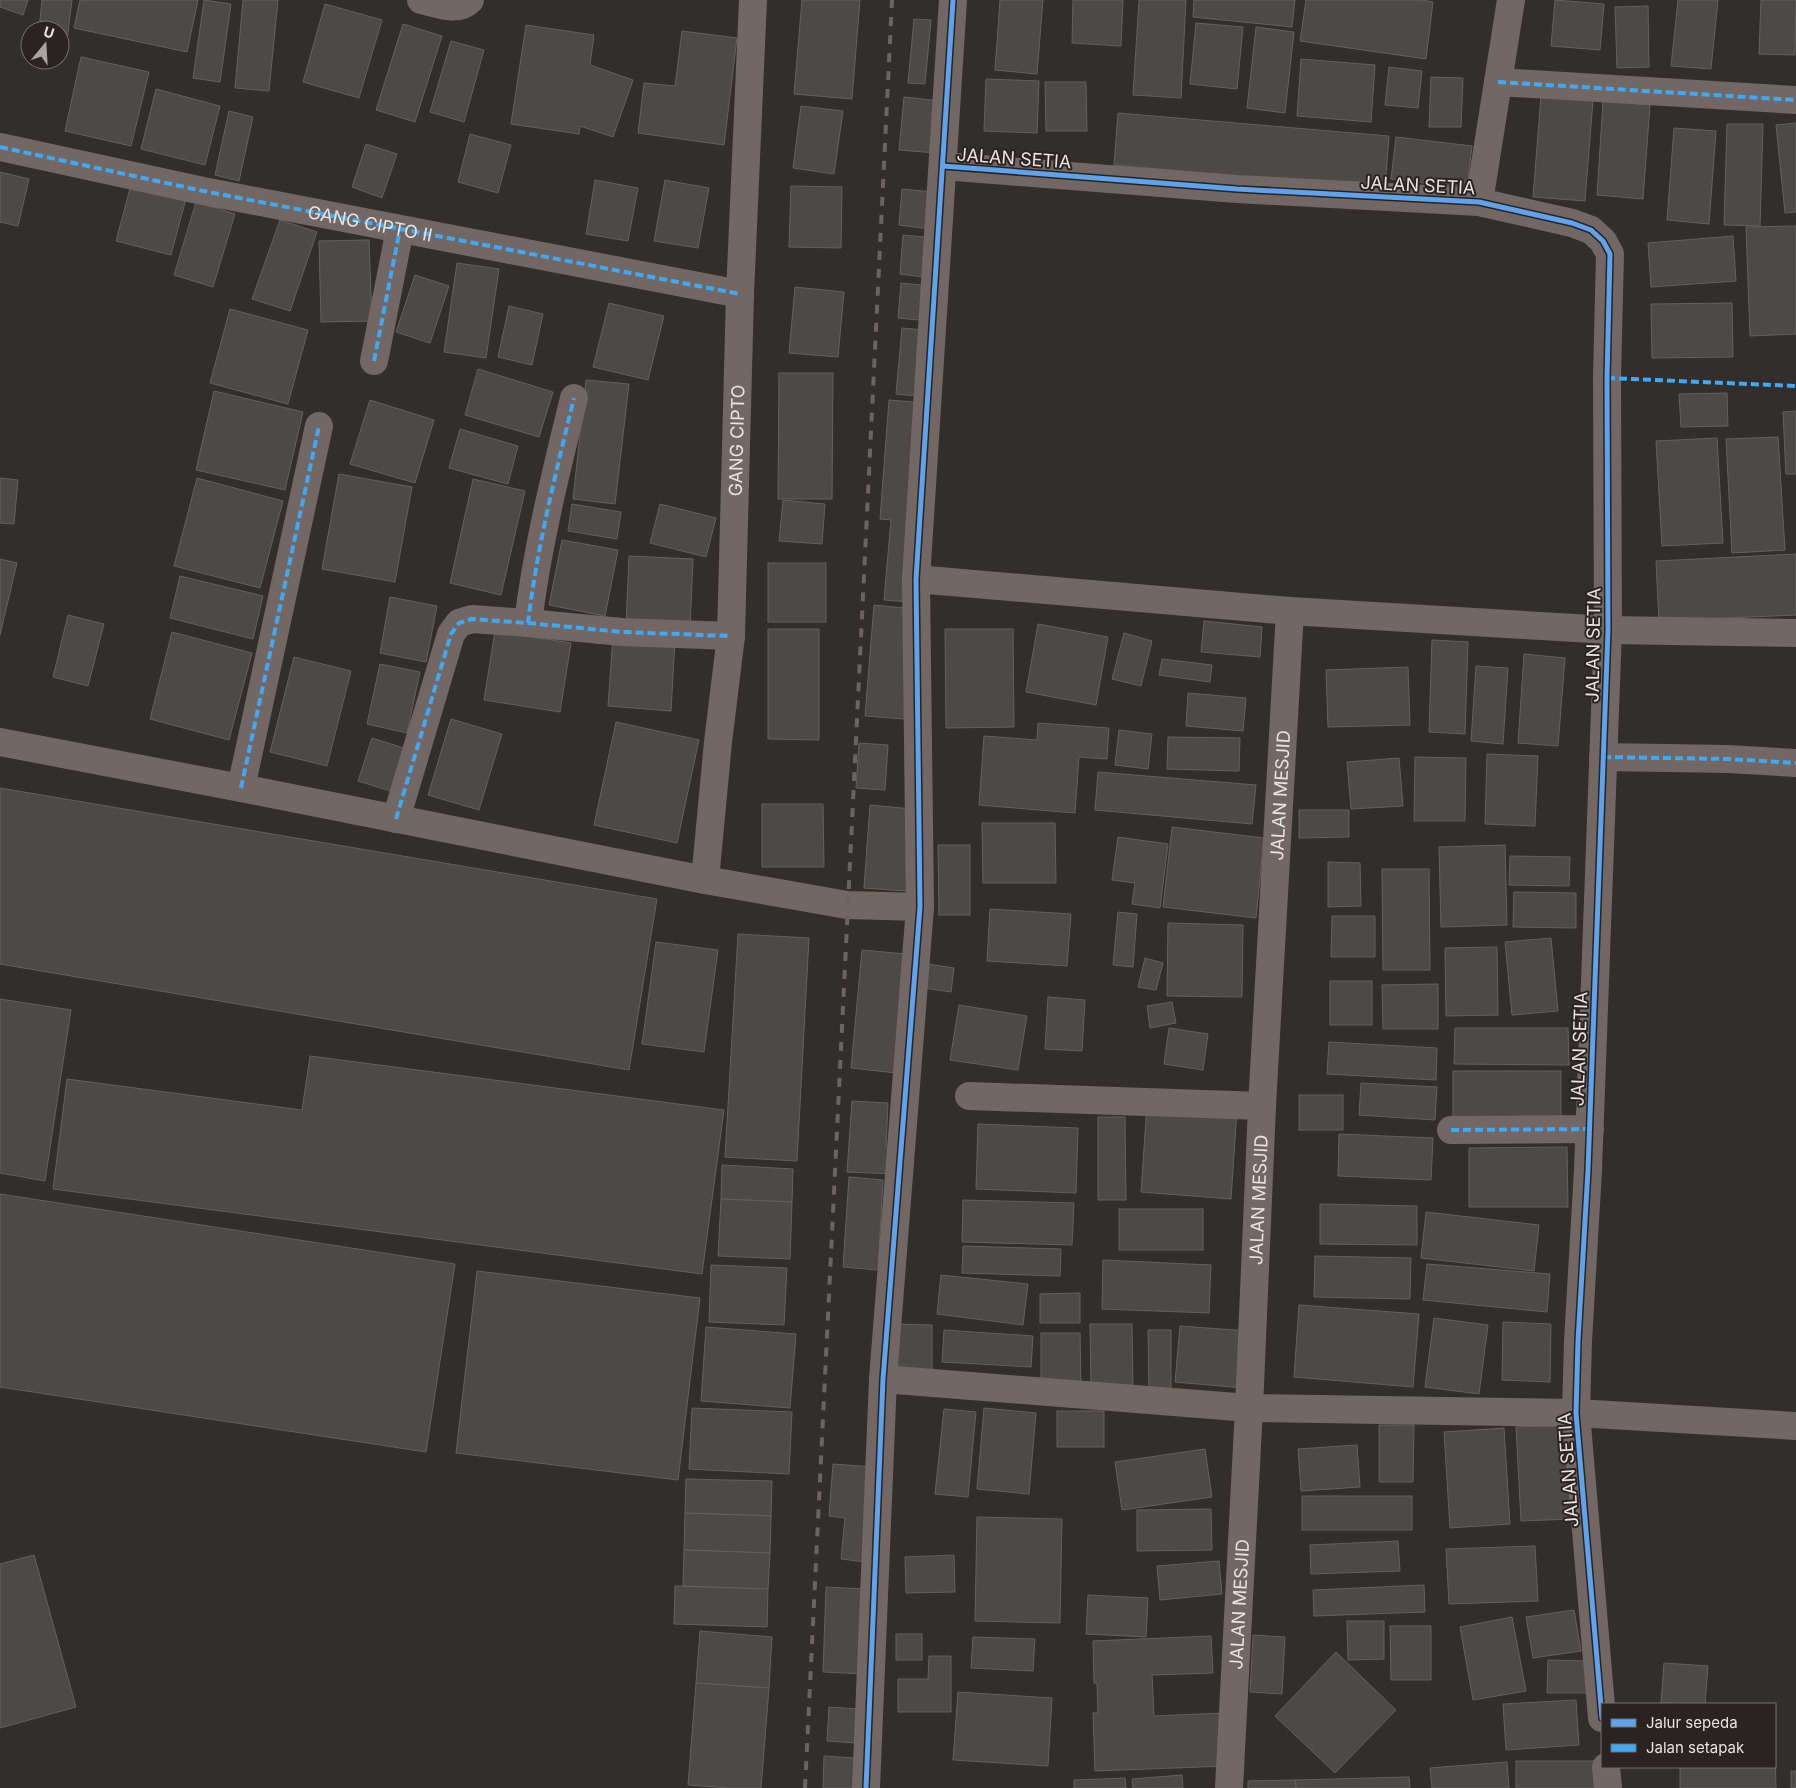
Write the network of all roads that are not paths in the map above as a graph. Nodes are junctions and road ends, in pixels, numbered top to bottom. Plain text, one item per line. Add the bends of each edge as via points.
1 (421, 0) edge
2 (470, 0) edge
3 (753, 0) edge
4 (953, 0) edge
5 (1511, 0) edge
6 (1498, 82) junction
7 (1796, 100) edge
8 (0, 147) edge
9 (943, 166) junction
10 (1479, 202) junction
11 (400, 229) junction
12 (740, 294) junction
13 (374, 361) dead end
14 (574, 398) dead end
15 (319, 426) dead end
16 (916, 579) junction
17 (1290, 611) junction
18 (528, 623) junction
19 (1608, 630) junction
20 (1796, 633) edge
21 (731, 636) junction
22 (0, 742) edge
23 (1604, 757) junction
24 (1796, 763) edge
25 (241, 788) junction
26 (396, 819) junction
27 (705, 880) junction
28 (920, 908) junction
29 (969, 1096) dead end
30 (1262, 1106) junction
31 (1590, 1129) junction
32 (1451, 1130) dead end
33 (883, 1379) junction
34 (1249, 1408) junction
35 (1576, 1413) junction
36 (1796, 1426) edge
37 (1601, 1706) edge
38 (1606, 1768) edge
39 (866, 1788) edge
40 (1229, 1788) edge
41 (1608, 1788) edge

1 - 2 street via 458,7
3 - 12 street, GANG CIPTO
4 - 9 street
5 - 6 street
6 - 7 street
6 - 10 street
8 - 11 street, GANG CIPTO II
9 - 10 street, JALAN SETIA via 1238,189
9 - 16 street
10 - 19 street, JALAN SETIA via 1591,230 1603,240 1610,254
11 - 12 street, GANG CIPTO II
11 - 13 street
12 - 21 street, GANG CIPTO
14 - 18 street via 544,522
15 - 25 street
16 - 17 street
16 - 28 street
17 - 19 street
17 - 30 street, JALAN MESJID
18 - 21 street via 622,632
18 - 26 street via 472,619 460,623 450,634
19 - 20 street
19 - 23 street, JALAN SETIA
21 - 27 street, GANG CIPTO
22 - 25 street
23 - 24 street
23 - 31 street, JALAN SETIA
25 - 26 street
26 - 27 street
27 - 28 street via 847,905
28 - 33 street
29 - 30 street
30 - 34 street, JALAN MESJID
31 - 32 street
31 - 35 street, JALAN SETIA
33 - 34 street
33 - 39 street
34 - 35 street
34 - 40 street, JALAN MESJID
35 - 36 street
35 - 37 street, JALAN SETIA
38 - 41 street

